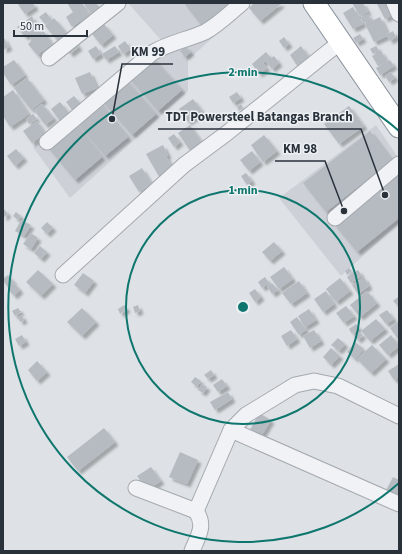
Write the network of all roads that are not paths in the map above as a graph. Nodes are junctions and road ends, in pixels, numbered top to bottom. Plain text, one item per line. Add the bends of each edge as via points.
1 (118, 3) edge
2 (242, 3) edge
3 (314, 3) edge
4 (394, 3) edge
5 (399, 14) edge
6 (341, 42) junction
7 (49, 58) dead end
8 (399, 128) edge
9 (47, 142) dead end
10 (399, 164) edge
11 (335, 218) dead end
12 (63, 275) dead end
13 (399, 416) edge
14 (231, 430) junction
15 (136, 488) dead end
16 (399, 504) edge
17 (196, 511) junction
18 (192, 551) edge

1 - 7 street
2 - 9 street via 204,32 163,46 152,53
3 - 6 highway
4 - 5 street
6 - 8 highway
6 - 12 street via 184,165
10 - 11 street
13 - 14 street via 338,386 314,381 296,385 246,415
14 - 16 street
14 - 17 street
15 - 17 street
17 - 18 street via 200,517 201,527

